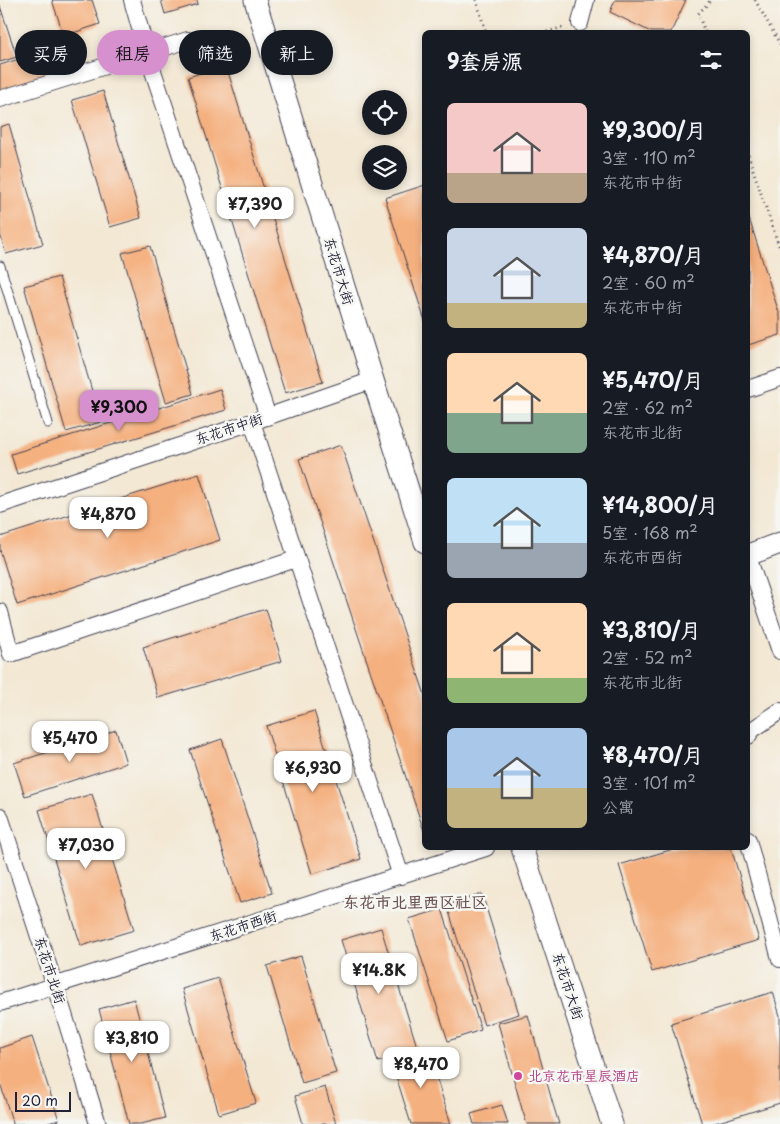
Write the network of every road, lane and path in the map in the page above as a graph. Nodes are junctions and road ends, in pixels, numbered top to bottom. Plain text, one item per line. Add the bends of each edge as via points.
1 (132, 0) edge
2 (255, 0) edge
3 (476, 0) edge
4 (586, 0) edge
5 (711, 0) edge
6 (755, 0) edge
7 (580, 23) dead end
8 (140, 30) edge
9 (485, 30) edge
10 (704, 30) edge
11 (780, 44) edge
12 (97, 69) edge
13 (154, 75) edge
14 (0, 99) edge
15 (750, 162) edge
16 (780, 249) edge
17 (0, 266) edge
18 (780, 378) edge
19 (373, 380) junction
20 (750, 388) edge
21 (260, 419) junction
22 (48, 423) dead end
23 (0, 504) edge
24 (422, 533) edge
25 (780, 543) edge
26 (750, 555) edge
27 (296, 559) junction
28 (750, 562) edge
29 (0, 612) edge
30 (780, 651) edge
31 (780, 711) edge
32 (750, 733) edge
33 (0, 816) edge
34 (750, 848) edge
35 (480, 850) edge
36 (523, 850) edge
37 (401, 876) junction
38 (780, 960) edge
39 (55, 986) junction
40 (0, 1003) edge
41 (98, 1124) edge
42 (612, 1124) edge

1 - 8 street
2 - 19 street, 东花市大街
3 - 9 path
4 - 7 street
5 - 10 path via 698,14
6 - 11 path
12 - 14 street
13 - 21 street
15 - 16 path
17 - 22 lane
18 - 20 street
19 - 21 street, 东花市中街
19 - 24 street, 东花市大街
21 - 23 street, 东花市中街
21 - 27 street
25 - 26 street
27 - 29 street via 11,654
27 - 37 street
28 - 30 street
31 - 32 street
33 - 39 street, 东花市北街
34 - 38 street
35 - 37 street, 东花市西街
36 - 42 street, 东花市大街
37 - 39 street, 东花市西街
39 - 40 street, 东花市西街
39 - 41 street, 东花市北街

